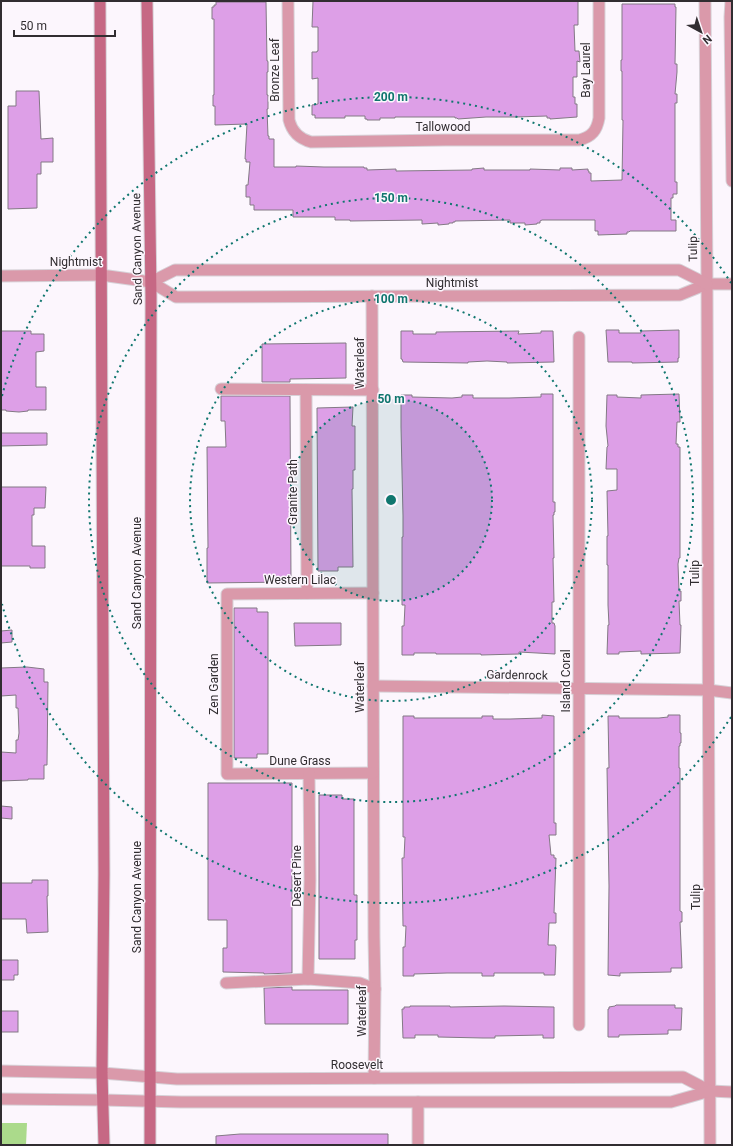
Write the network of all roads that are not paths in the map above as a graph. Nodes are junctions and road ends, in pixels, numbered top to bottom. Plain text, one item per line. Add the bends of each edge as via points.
1 (100, 1) edge
2 (147, 1) edge
3 (288, 1) edge
4 (600, 1) edge
5 (704, 1) edge
6 (731, 1) edge
7 (590, 135) joint
8 (298, 136) joint
9 (732, 181) edge
10 (101, 274) junction
11 (1, 276) edge
12 (151, 282) junction
13 (707, 284) junction
14 (732, 284) edge
15 (372, 296) junction
16 (579, 338) dead end
17 (221, 389) dead end
18 (306, 390) junction
19 (373, 390) junction
20 (373, 593) junction
21 (226, 594) joint
22 (307, 594) junction
23 (373, 686) junction
24 (579, 689) junction
25 (708, 690) junction
26 (732, 693) edge
27 (373, 773) junction
28 (227, 774) joint
29 (309, 774) junction
30 (308, 979) junction
31 (226, 983) dead end
32 (375, 989) junction
33 (579, 1025) dead end
34 (1, 1071) edge
35 (102, 1073) junction
36 (149, 1077) junction
37 (374, 1078) junction
38 (710, 1091) junction
39 (732, 1092) edge
40 (1, 1099) edge
41 (103, 1100) junction
42 (150, 1101) junction
43 (418, 1102) junction
44 (104, 1145) edge
45 (150, 1145) edge
46 (418, 1145) edge
47 (710, 1145) edge

1 - 10 main road
2 - 12 main road, Sand Canyon Avenue
3 - 8 street, Bronze Leaf via 289,120 292,130
4 - 7 street, Bay Laurel via 599,118 597,128
5 - 13 street, Tulip
6 - 9 street
7 - 8 street, Tallowood via 579,140 311,142
10 - 11 street, Nightmist
10 - 12 street, Nightmist
10 - 35 main road via 104,874
12 - 13 street, Nightmist via 175,270 679,270
12 - 15 street, Nightmist via 176,297
12 - 36 main road, Sand Canyon Avenue
13 - 14 street, Nightmist
13 - 15 street, Nightmist via 680,295
13 - 25 street, Tulip
15 - 19 street, Waterleaf
16 - 24 street, Island Coral
17 - 18 street
18 - 19 street
18 - 22 street, Granite Path
19 - 20 street, Waterleaf
20 - 22 street, Western Lilac
20 - 23 street, Waterleaf
21 - 22 street, Western Lilac
21 - 28 street, Zen Garden
23 - 24 street, Gardenrock
23 - 27 street, Waterleaf
24 - 25 street, Gardenrock
24 - 33 street, Island Coral
25 - 26 street, Gardenrock
25 - 38 street, Tulip
27 - 29 street, Dune Grass
27 - 32 street, Waterleaf
28 - 29 street, Dune Grass
29 - 30 street, Desert Pine
30 - 31 street
30 - 32 street via 360,983
32 - 37 street, Waterleaf
34 - 35 street, Roosevelt
35 - 36 street, Roosevelt
35 - 41 main road
36 - 37 street, Roosevelt
36 - 42 main road, Sand Canyon Avenue
37 - 38 street, Roosevelt via 683,1077
38 - 39 street, Roosevelt
38 - 43 street, Roosevelt via 671,1102
38 - 47 street, Tulip
40 - 41 street, Roosevelt
41 - 42 street, Roosevelt
41 - 44 main road
42 - 43 street, Roosevelt
42 - 45 main road, Sand Canyon Avenue
43 - 46 street

